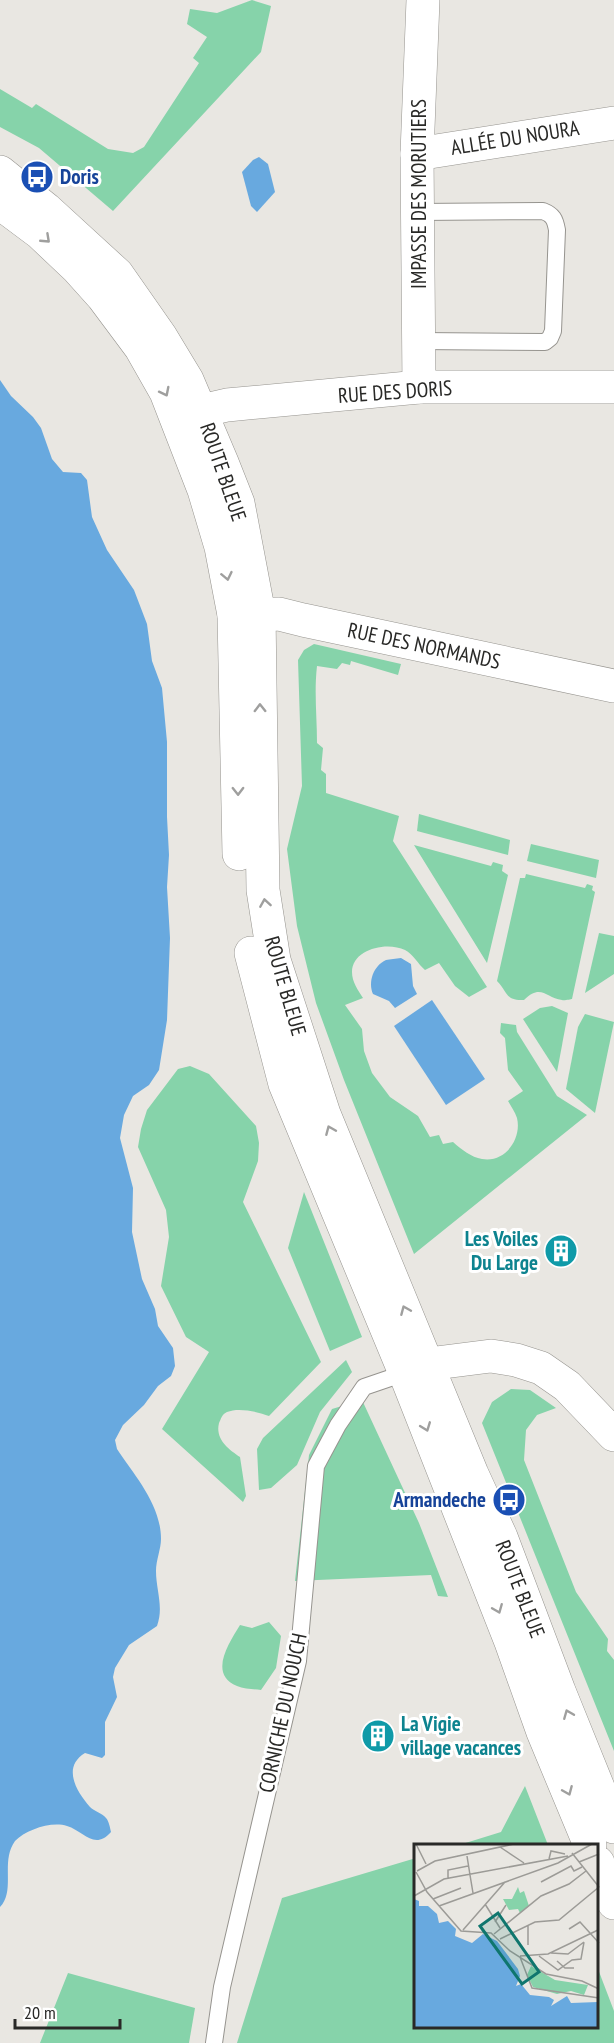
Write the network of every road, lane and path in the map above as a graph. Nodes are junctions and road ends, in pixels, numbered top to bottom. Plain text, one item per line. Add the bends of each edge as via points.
1 (423, 0) edge
2 (614, 123) edge
3 (417, 154) junction
4 (0, 172) edge
5 (0, 203) edge
6 (418, 212) junction
7 (419, 341) junction
8 (419, 387) junction
9 (614, 387) edge
10 (190, 416) junction
11 (247, 614) junction
12 (614, 686) edge
13 (416, 1368) junction
14 (614, 1434) edge
15 (614, 1827) edge
16 (590, 1844) edge
17 (599, 1868) edge
18 (614, 1903) edge
19 (214, 2043) edge

1 - 3 street, IMPASSE DES MORUTIERS
2 - 3 street, ALLÉE DU NOURA
3 - 6 street, IMPASSE DES MORUTIERS
4 - 10 street, ROUTE BLEUE via 117,274 186,380
5 -> 10 street, ROUTE BLEUE via 40,233 103,297 141,348 166,392
6 - 7 street, IMPASSE DES MORUTIERS
6 - 7 lane via 543,211 556,220 557,230 550,338 545,342
7 - 8 street, IMPASSE DES MORUTIERS
8 - 9 street, RUE DES DORIS
8 - 10 street, RUE DES DORIS via 227,405
10 - 11 street, ROUTE BLEUE via 204,490
11 - 12 street, RUE DES NORMANDS via 279,614
11 - 13 street, ROUTE BLEUE via 240,891 252,962 285,1084
13 - 14 street via 491,1356 541,1368 567,1386
15 -> 13 street, ROUTE BLEUE via 501,1537
13 -> 16 street, ROUTE BLEUE via 543,1732
13 - 19 lane, CORNICHE DU NOUCH via 364,1387 316,1466 298,1661 222,1987
17 - 18 street

